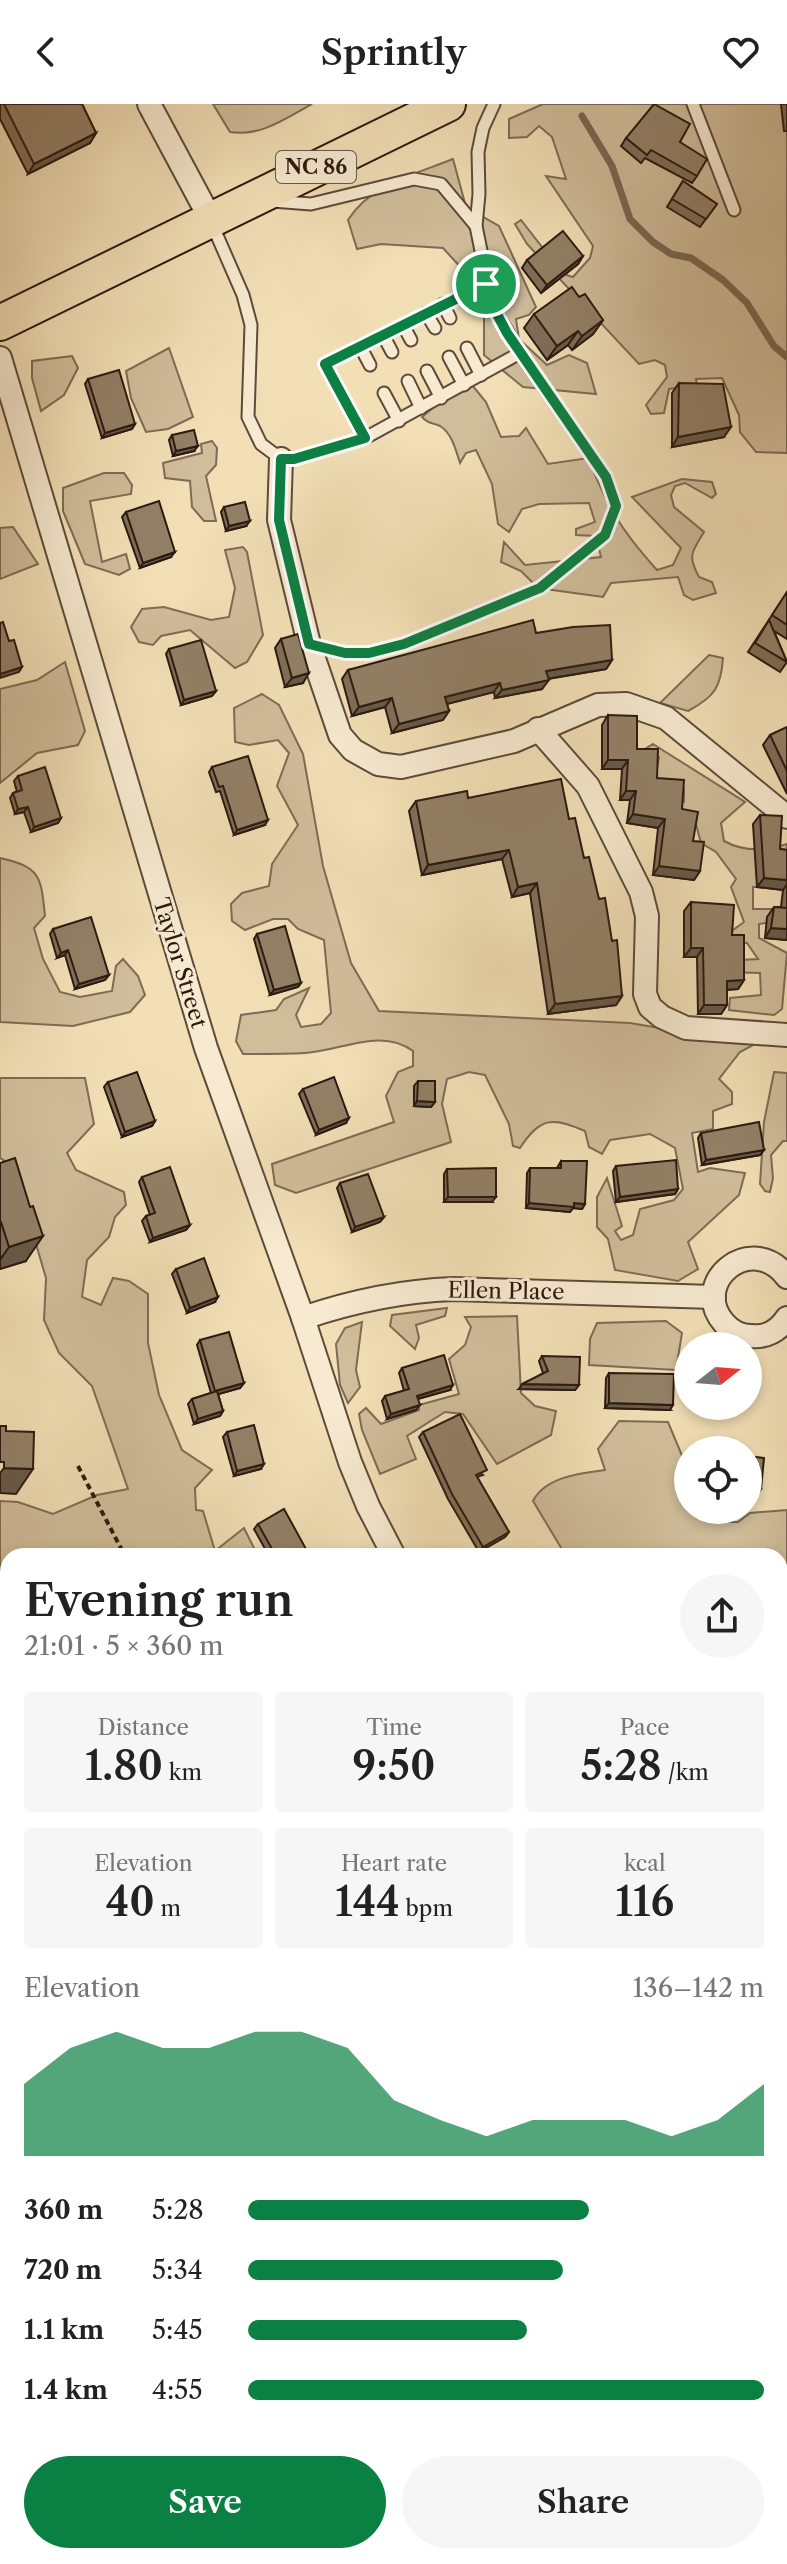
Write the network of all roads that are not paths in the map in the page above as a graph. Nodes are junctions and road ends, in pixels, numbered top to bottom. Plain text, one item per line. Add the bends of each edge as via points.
1 (149, 104) edge
2 (448, 104) edge
3 (494, 104) edge
4 (693, 104) edge
5 (247, 200) junction
6 (734, 210) dead end
7 (210, 218) junction
8 (476, 226) junction
9 (486, 284) junction
10 (443, 304) junction
11 (426, 313) junction
12 (450, 318) dead end
13 (0, 323) edge
14 (403, 325) junction
15 (435, 328) dead end
16 (383, 335) junction
17 (411, 340) dead end
18 (360, 346) junction
19 (467, 348) dead end
20 (392, 352) dead end
21 (520, 353) junction
22 (449, 357) dead end
23 (0, 358) edge
24 (370, 365) dead end
25 (427, 371) dead end
26 (481, 375) junction
27 (408, 381) dead end
28 (464, 385) junction
29 (384, 393) dead end
30 (441, 398) junction
31 (421, 408) junction
32 (399, 421) junction
33 (365, 438) junction
34 (281, 459) junction
35 (309, 644) junction
36 (538, 729) junction
37 (787, 817) edge
38 (787, 1035) edge
39 (787, 1277) edge
40 (714, 1297) junction
41 (303, 1318) junction
42 (787, 1318) edge
43 (390, 1548) edge

1 - 7 street
2 - 5 main road, NC 86
3 - 8 lane via 478,152
4 - 6 lane
5 - 7 main road, NC 86
5 - 8 lane via 311,204 414,179 441,184
7 - 13 main road, NC 86
7 - 34 lane via 251,325 248,417 261,444
8 - 9 lane
9 - 10 lane
9 - 21 lane
10 - 11 lane
10 - 12 lane
11 - 14 lane
11 - 15 lane
14 - 16 lane
14 - 17 lane
16 - 18 lane
16 - 20 lane
18 - 24 lane
18 - 33 lane via 325,364
19 - 26 lane
21 - 26 lane
21 - 35 lane via 606,477 616,506 605,535 540,588 404,644 369,653
22 - 28 lane
23 - 41 street, Taylor Street via 206,1048
25 - 30 lane
26 - 28 lane
27 - 31 lane
28 - 30 lane
29 - 32 lane
30 - 31 lane
31 - 32 lane
32 - 33 lane
33 - 34 lane
34 - 35 street via 279,520
35 - 36 street via 340,735 353,750 378,764 429,762 514,741
36 - 37 street via 598,705 626,704 666,718
36 - 38 street via 588,786 641,892 647,916 645,994 650,1007 686,1028
39 - 40 street via 766,1260 742,1259 722,1273
40 - 41 street, Ellen Place via 416,1290
40 - 42 street via 721,1320 741,1335 765,1335
41 - 43 street, Taylor Street via 350,1462

